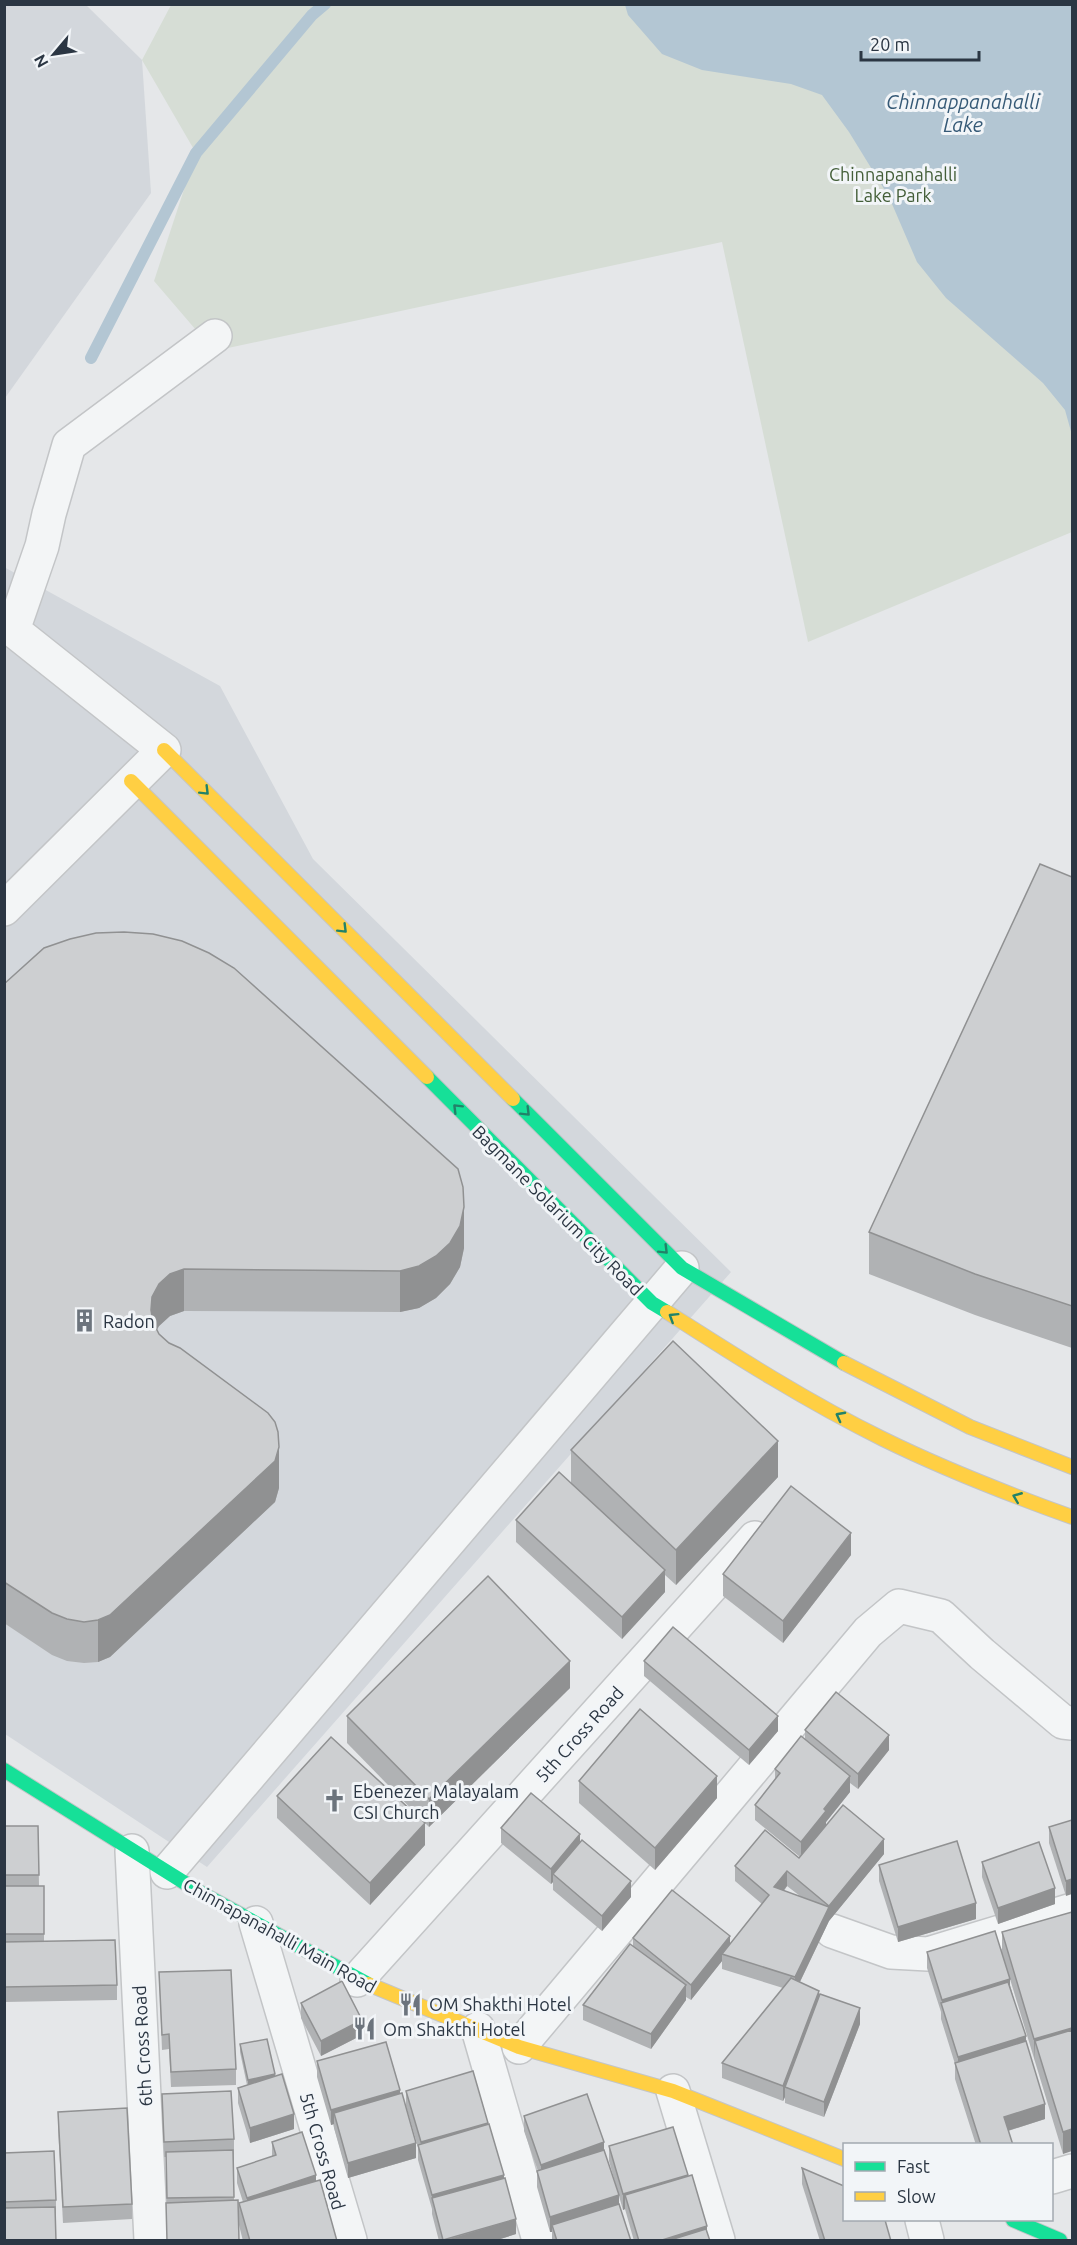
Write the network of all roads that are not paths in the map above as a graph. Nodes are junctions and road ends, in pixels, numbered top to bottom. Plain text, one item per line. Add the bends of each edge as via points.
1 (215, 336) dead end
2 (164, 750) junction
3 (131, 781) junction
4 (4, 909) edge
5 (682, 1268) junction
6 (652, 1304) junction
7 (1072, 1467) edge
8 (777, 1514) edge
9 (1072, 1517) edge
10 (1072, 1723) edge
11 (4, 1770) edge
12 (132, 1851) junction
13 (167, 1872) junction
14 (1072, 1910) edge
15 (256, 1923) junction
16 (832, 1931) dead end
17 (357, 1980) junction
18 (478, 2029) junction
19 (519, 2047) junction
20 (673, 2091) junction
21 (843, 2159) edge
22 (1072, 2171) edge
23 (1053, 2177) edge
24 (922, 2221) edge
25 (1015, 2221) edge
26 (151, 2241) edge
27 (350, 2241) edge
28 (539, 2241) edge
29 (718, 2241) edge
30 (927, 2241) edge
31 (1060, 2241) edge

1 - 2 street via 69,445 42,546 13,630
2 - 3 street
2 -> 5 street
3 - 4 street
6 -> 3 street, Bagmane Solarium City Road
5 - 6 street
5 - 7 street via 904,1396
9 -> 6 street, Bagmane Solarium City Road via 959,1474 884,1439 748,1364
6 - 13 street
8 - 17 street, 5th Cross Road
10 - 19 street via 1063,1722 941,1616 899,1606 868,1632
11 - 12 street, Chinnapanahalli Main Road
12 - 13 street, Chinnapanahalli Main Road
12 - 26 street, 6th Cross Road
13 - 15 street, Chinnapanahalli Main Road
14 - 16 street via 928,1954 891,1952
15 - 17 street, Chinnapanahalli Main Road
15 - 27 street, 5th Cross Road
17 - 18 street, Chinnapanahalli Main Road
18 - 19 street, Chinnapanahalli Main Road
18 - 28 street
19 - 20 street, Chinnapanahalli Main Road
20 - 21 street, Chinnapanahalli Main Road
20 - 29 street
22 - 23 street
24 - 30 street
25 - 31 street

